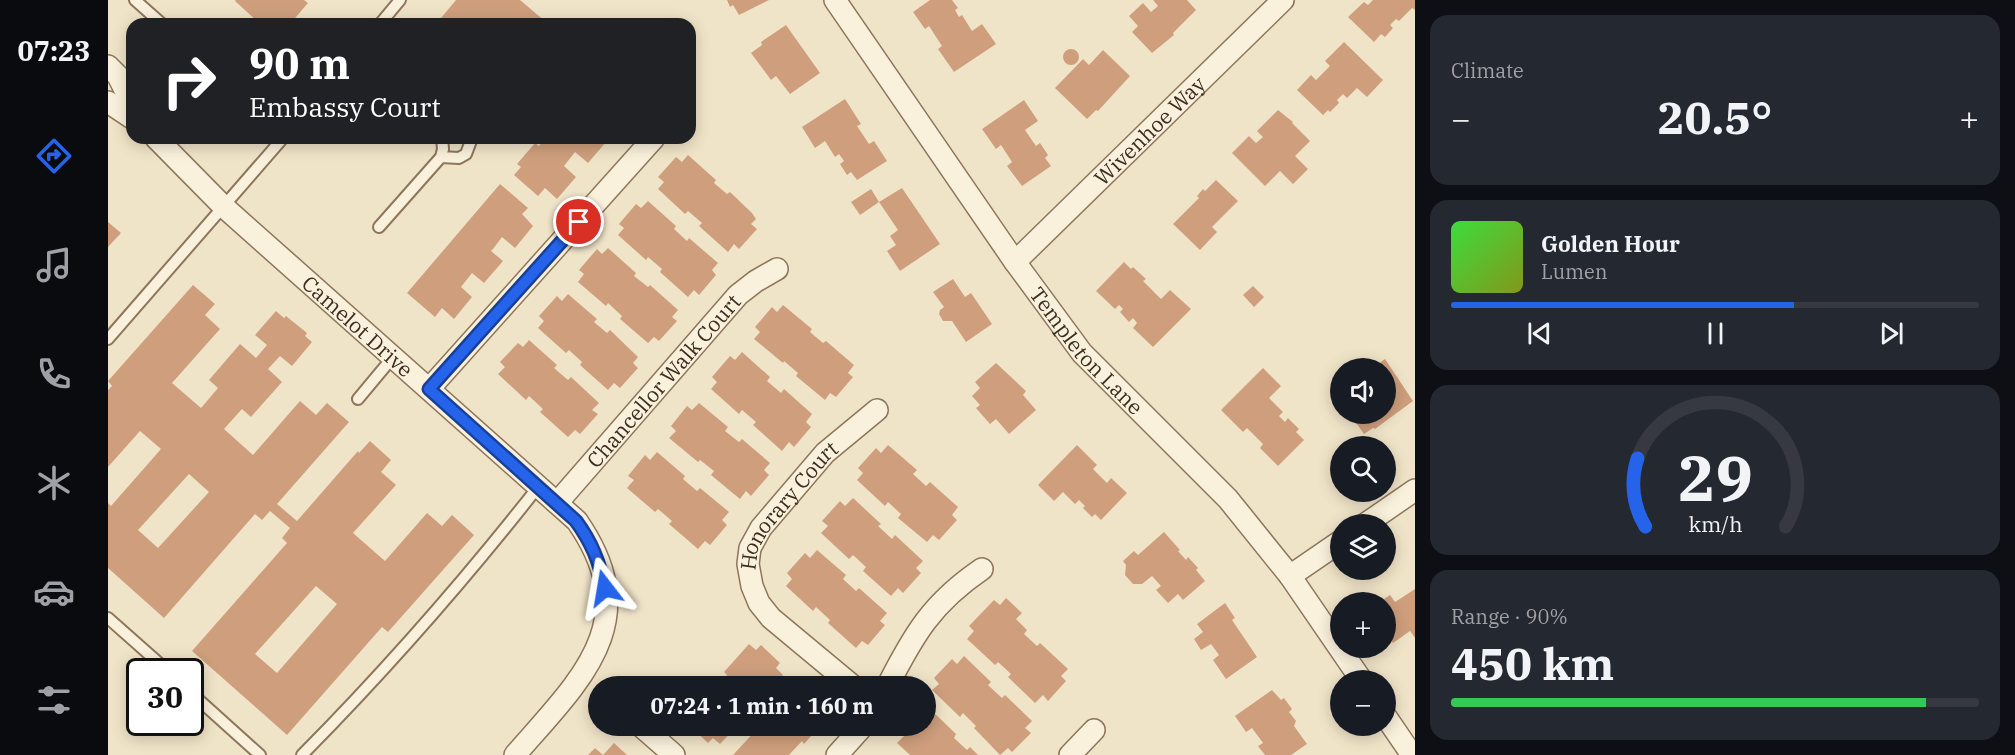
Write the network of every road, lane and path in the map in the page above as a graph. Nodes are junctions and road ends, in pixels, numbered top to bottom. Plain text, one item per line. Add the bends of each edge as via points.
1 (135, 0) edge
2 (400, 0) edge
3 (835, 0) edge
4 (1283, 0) edge
5 (155, 18) edge
6 (385, 18) edge
7 (108, 66) edge
8 (126, 92) edge
9 (108, 102) edge
10 (126, 114) edge
11 (162, 144) edge
12 (278, 144) edge
13 (443, 144) edge
14 (470, 144) edge
15 (649, 144) edge
16 (441, 157) junction
17 (224, 207) junction
18 (379, 227) dead end
19 (1015, 262) junction
20 (777, 269) dead end
21 (108, 339) edge
22 (393, 357) junction
23 (429, 389) junction
24 (358, 399) dead end
25 (877, 410) dead end
26 (538, 487) junction
27 (1415, 490) edge
28 (557, 504) junction
29 (1380, 514) edge
30 (1330, 549) edge
31 (982, 569) dead end
32 (1290, 576) junction
33 (108, 618) edge
34 (153, 658) edge
35 (1354, 670) edge
36 (592, 676) edge
37 (841, 676) edge
38 (893, 676) edge
39 (588, 683) edge
40 (204, 705) edge
41 (1094, 729) dead end
42 (1396, 732) edge
43 (652, 736) edge
44 (854, 736) edge
45 (260, 755) edge
46 (302, 755) edge
47 (515, 755) edge
48 (674, 755) edge
49 (837, 755) edge
50 (1070, 755) edge
51 (1412, 755) edge

1 - 5 lane
2 - 6 lane
3 - 19 street, Templeton Lane
4 - 19 street, Wivenhoe Way
7 - 8 street
9 - 10 street
11 - 17 street, Camelot Drive
12 - 17 lane
13 - 16 lane
14 - 16 lane via 466,154 459,158
15 - 23 street
16 - 18 lane
17 - 21 lane
17 - 22 street, Camelot Drive
19 - 32 street, Templeton Lane via 1082,353 1228,499
20 - 28 street, Chancellor Walk Court via 738,295
22 - 23 street, Camelot Drive
22 - 24 lane
23 - 26 street, Camelot Drive
25 - 37 street, Honorary Court via 825,453 760,528 750,548 748,564 759,603 771,618
26 - 28 street, Camelot Drive
26 - 46 lane via 422,628
27 - 29 street
28 - 36 street, Camelot Drive via 590,541 605,588 606,608
30 - 32 street
31 - 38 street via 960,584 919,628
32 - 35 street, Templeton Lane
33 - 34 lane
39 - 47 street, Camelot Drive
40 - 45 lane
41 - 50 street
42 - 51 street
43 - 48 street
44 - 49 street

